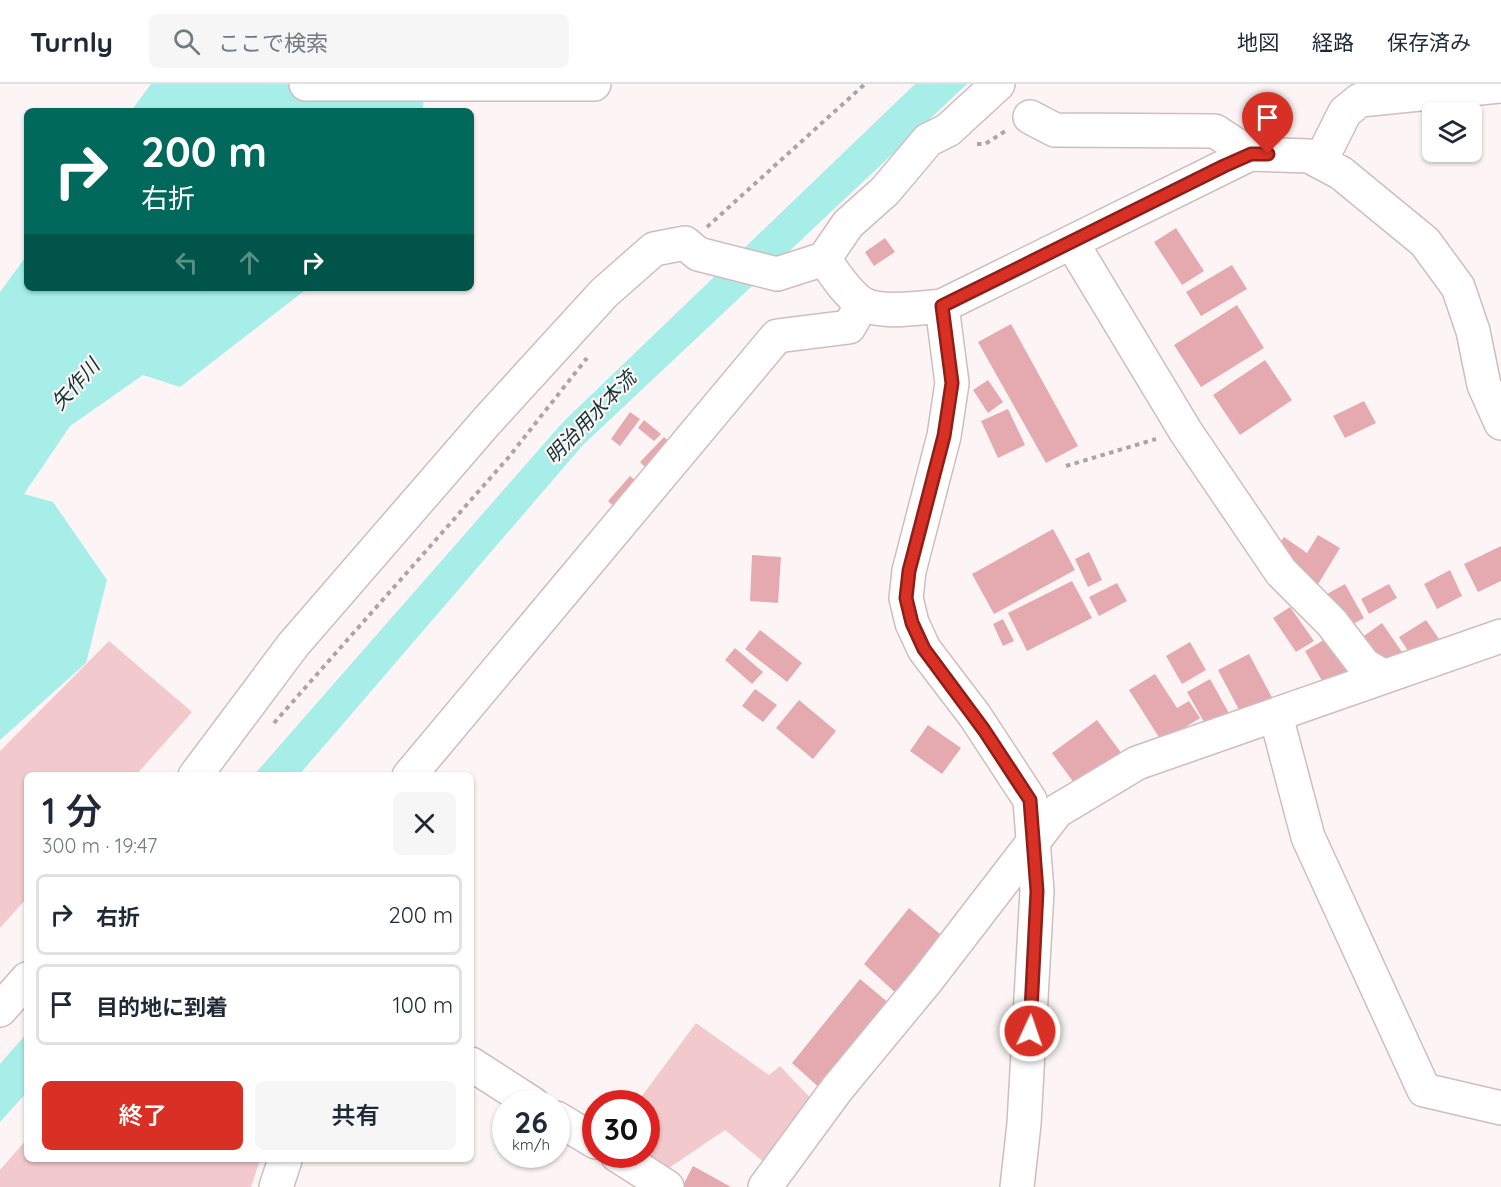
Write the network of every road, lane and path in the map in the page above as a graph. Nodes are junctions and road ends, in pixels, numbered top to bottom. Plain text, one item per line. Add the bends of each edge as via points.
1 (306, 84) edge
2 (594, 84) edge
3 (865, 84) edge
4 (998, 84) edge
5 (1501, 86) edge
6 (1030, 117) dead end
7 (1251, 154) junction
8 (1321, 160) junction
9 (1072, 243) junction
10 (692, 248) junction
11 (825, 259) junction
12 (862, 304) junction
13 (942, 306) junction
14 (588, 357) dead end
15 (1501, 423) edge
16 (1186, 432) junction
17 (1066, 466) dead end
18 (1500, 639) edge
19 (1383, 676) junction
20 (1276, 716) junction
21 (273, 724) dead end
22 (198, 772) edge
23 (412, 772) edge
24 (1034, 839) junction
25 (24, 982) edge
26 (0, 1010) edge
27 (474, 1066) edge
28 (511, 1090) edge
29 (1501, 1108) edge
30 (284, 1162) edge
31 (637, 1168) edge
32 (276, 1187) edge
33 (667, 1187) edge
34 (765, 1187) edge
35 (1017, 1187) edge

1 - 2 main road
3 - 10 path via 706,228
4 - 11 main road via 948,130 928,140 885,191 848,224
5 - 8 main road via 1360,100 1345,112
6 - 7 main road via 1055,130 1215,131
7 - 8 main road
7 - 9 main road
8 - 15 main road via 1425,242 1458,287 1473,331 1484,385
9 - 13 main road
9 - 16 main road
10 - 11 main road via 777,274
10 - 22 main road via 654,249 604,293 293,645
11 - 12 main road
12 - 13 main road via 892,310
12 - 23 main road via 849,327 777,336
13 - 24 main road via 952,383 944,436 909,571 906,598 924,649 975,716 1030,800
14 - 21 path via 508,458
16 - 17 path
16 - 19 main road via 1281,572 1332,623 1365,665
18 - 19 main road
19 - 20 main road
20 - 24 main road via 1137,763 1057,811
20 - 29 main road via 1308,837 1424,1090
24 - 34 main road
24 - 35 main road via 1037,891
25 - 26 main road
27 - 28 main road
30 - 32 main road
31 - 33 main road

